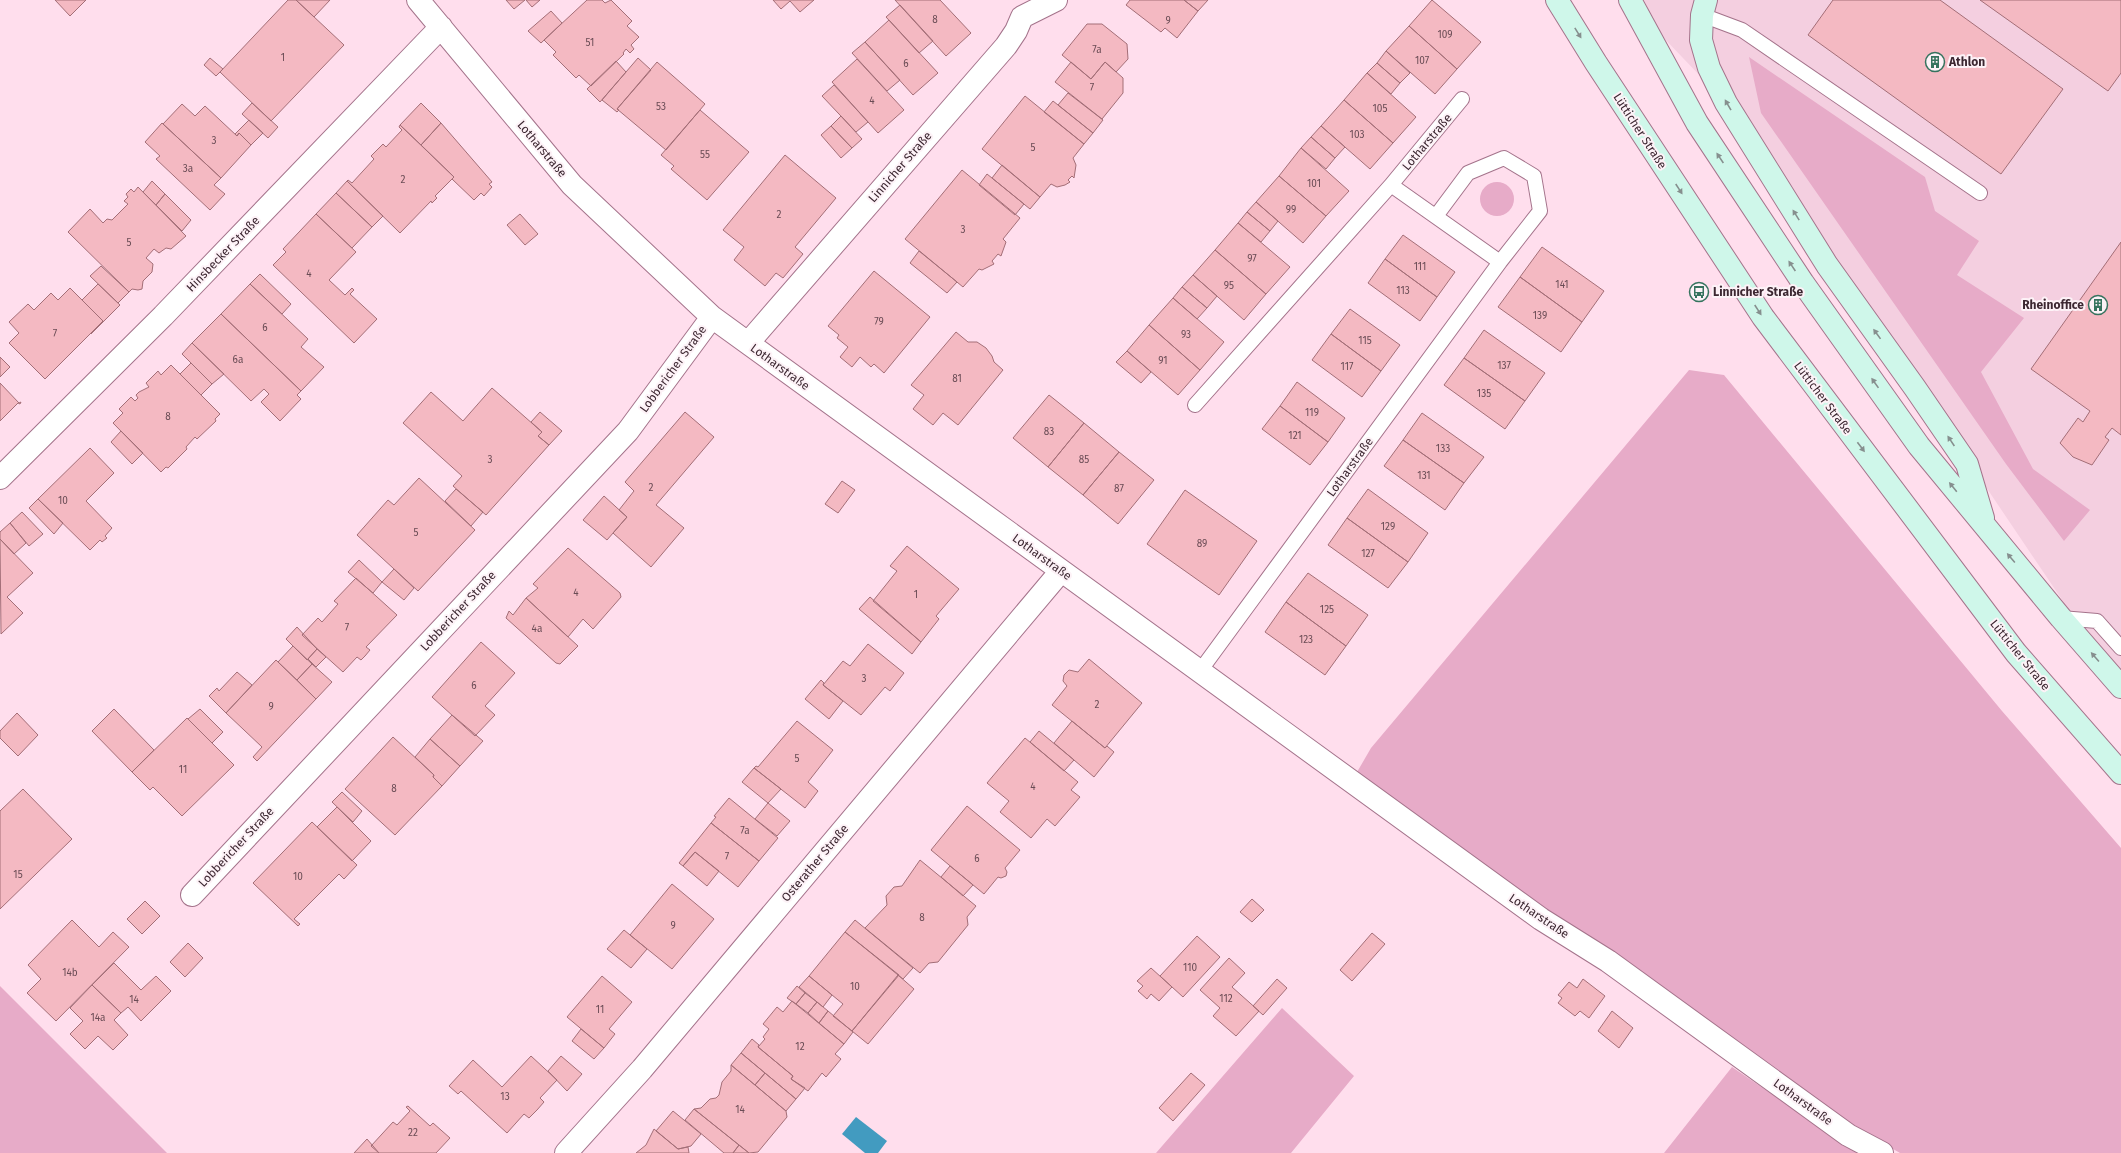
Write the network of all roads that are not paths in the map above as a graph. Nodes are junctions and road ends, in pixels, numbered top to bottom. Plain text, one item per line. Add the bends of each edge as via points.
1 (418, 0) edge
2 (1056, 0) edge
3 (1557, 0) edge
4 (1630, 0) edge
5 (1019, 8) edge
6 (1704, 8) edge
7 (441, 27) junction
8 (1462, 99) dead end
9 (1392, 184) junction
10 (1980, 193) dead end
11 (1436, 216) junction
12 (1500, 262) junction
13 (712, 317) junction
14 (748, 343) junction
15 (1195, 405) dead end
16 (0, 478) edge
17 (1986, 528) junction
18 (1061, 571) junction
19 (2061, 618) junction
20 (2121, 648) edge
21 (1200, 671) junction
22 (2121, 687) edge
23 (2121, 772) edge
24 (192, 895) dead end
25 (566, 1153) edge
26 (1882, 1153) edge

1 - 7 street, Lotharstraße
2 - 5 street, Linnicher Straße
3 -> 23 main road, Lütticher Straße via 1762,317 2016,653
17 -> 4 main road via 1919,446 1803,283 1697,123
5 - 14 street, Linnicher Straße via 1016,31 1006,46
6 - 10 lane via 1742,30
17 -> 6 main road via 1967,464 1827,265 1726,102 1709,68 1701,40
7 - 13 street, Lotharstraße via 572,185
7 - 16 street, Hinsbecker Straße via 169,310
8 - 9 lane, Lotharstraße
9 - 11 lane
9 - 15 lane, Lotharstraße
11 - 12 lane
11 - 12 lane, Lotharstraße via 1468,173 1504,158 1534,176 1540,211
12 - 21 lane, Lotharstraße
13 - 14 street, Lotharstraße
13 - 24 street, Lobbericher Straße via 628,431
14 - 18 street, Lotharstraße
19 -> 17 main road
18 - 21 street, Lotharstraße
18 - 25 street, Osterather Straße via 648,1063
19 - 20 lane via 2097,621
22 -> 19 main road
21 - 26 street, Lotharstraße via 1541,919 1608,961 1848,1135

